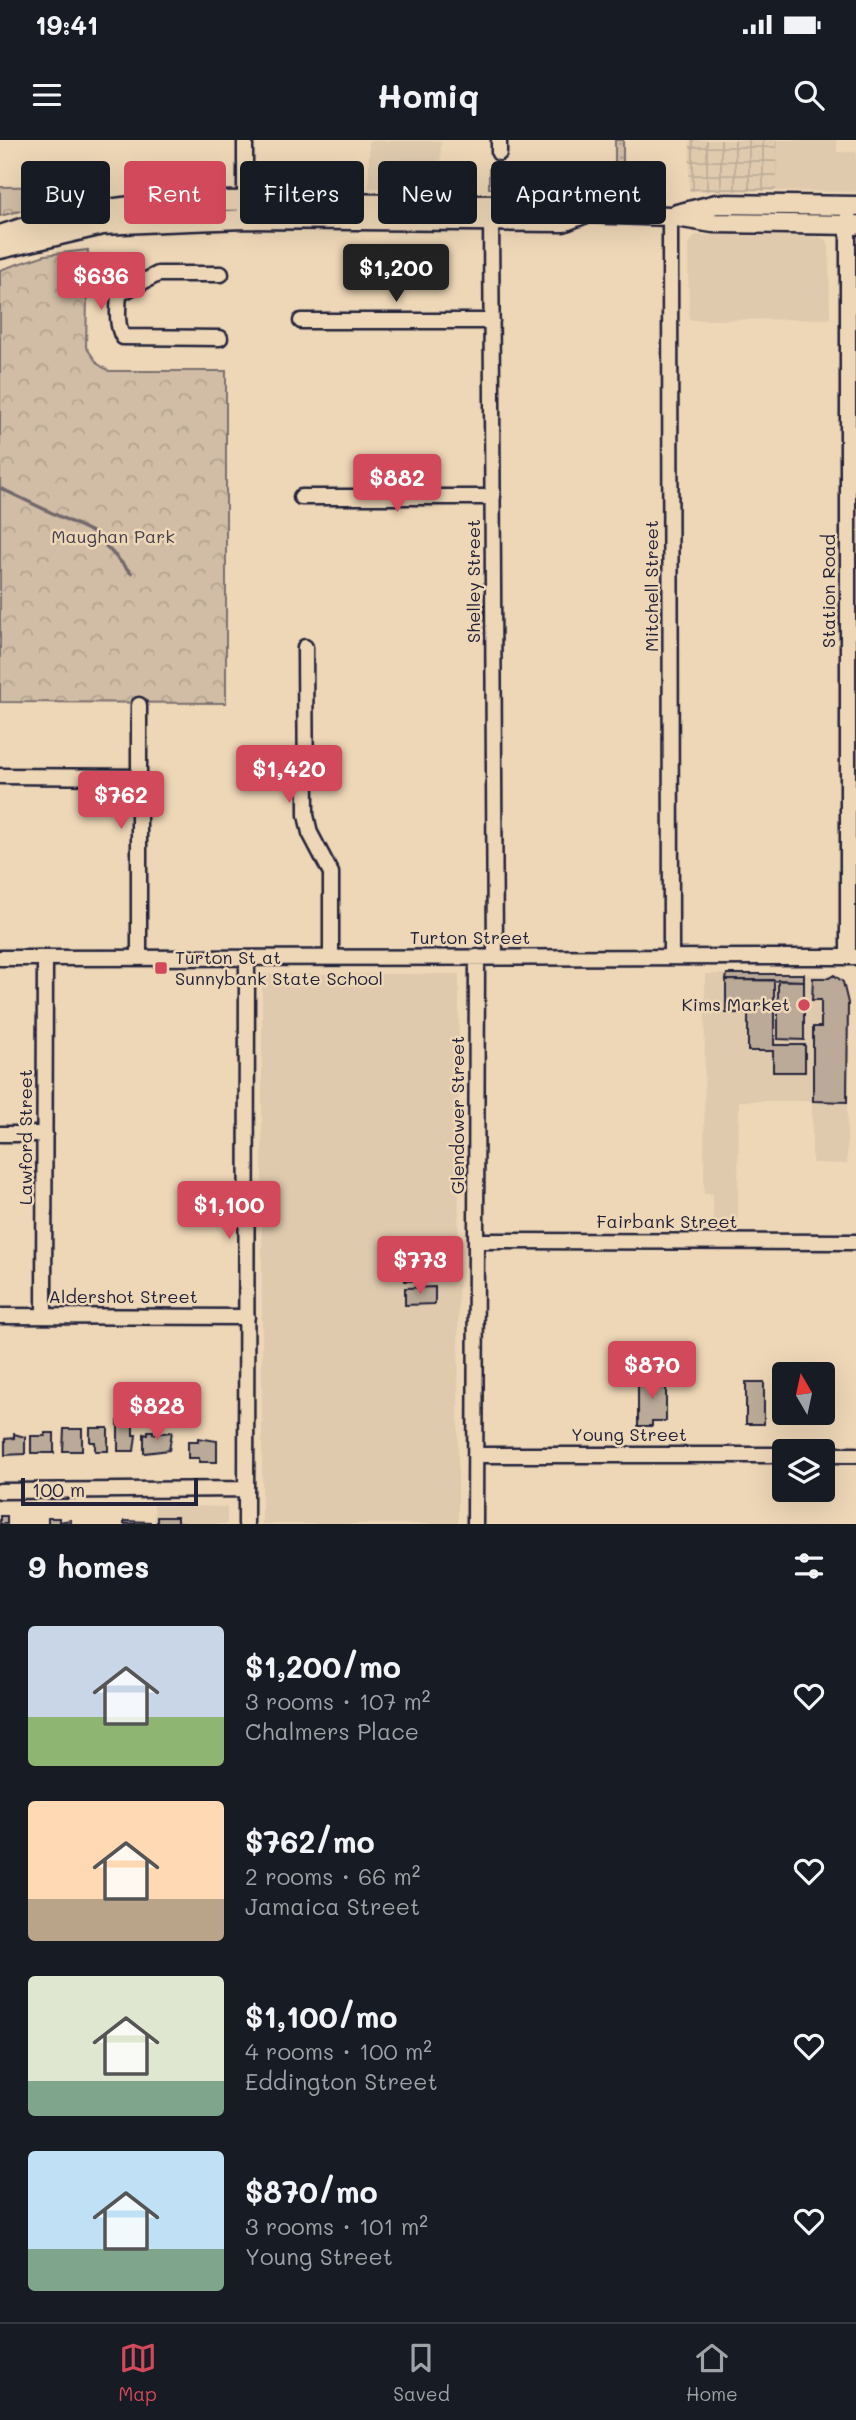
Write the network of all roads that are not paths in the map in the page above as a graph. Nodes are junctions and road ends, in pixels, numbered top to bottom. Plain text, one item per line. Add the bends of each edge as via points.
1 (245, 140) edge
2 (245, 161) edge
3 (240, 200) edge
4 (364, 206) edge
5 (852, 206) edge
6 (491, 213) joint
7 (364, 216) edge
8 (666, 216) edge
9 (670, 216) junction
10 (240, 219) edge
11 (491, 224) edge
12 (852, 225) edge
13 (0, 234) edge
14 (0, 249) edge
15 (221, 274) dead end
16 (301, 321) dead end
17 (492, 321) junction
18 (220, 338) dead end
19 (852, 440) edge
20 (301, 497) dead end
21 (493, 497) junction
22 (305, 647) dead end
23 (139, 705) dead end
24 (852, 712) edge
25 (0, 776) edge
26 (139, 777) junction
27 (45, 957) junction
28 (139, 957) junction
29 (331, 957) junction
30 (477, 957) junction
31 (671, 957) junction
32 (852, 957) edge
33 (0, 958) edge
34 (247, 958) junction
35 (495, 958) junction
36 (0, 1134) edge
37 (45, 1134) junction
38 (478, 1241) junction
39 (856, 1242) edge
40 (0, 1316) edge
41 (44, 1316) junction
42 (247, 1317) junction
43 (475, 1455) junction
44 (772, 1455) edge
45 (835, 1455) edge
46 (856, 1455) edge
47 (246, 1489) junction
48 (0, 1491) edge
49 (246, 1524) edge
50 (475, 1524) edge

1 - 2 street
3 - 13 main road via 88,209
4 - 6 main road
5 - 9 main road via 717,204
5 - 12 street, Station Road
6 - 7 main road
8 - 9 main road
9 - 12 main road via 713,223
9 - 31 street, Mitchell Street
10 - 14 main road via 103,225
11 - 17 street, Shelley Street
12 - 19 street, Station Road
15 - 18 street via 158,274 119,294 118,302 123,337
16 - 17 street
17 - 21 street, Shelley Street
19 - 24 street, Station Road
20 - 21 street
21 - 35 street, Shelley Street
22 - 29 street via 306,815 331,873
23 - 26 street
24 - 32 street, Station Road
25 - 26 street
26 - 28 street
27 - 28 street, Turton Street
27 - 33 street, Turton Street
27 - 37 street, Lawford Street
28 - 34 street, Turton Street
29 - 30 street, Turton Street
29 - 34 street, Turton Street
30 - 35 street, Turton Street
30 - 38 street, Glendower Street
31 - 32 street, Turton Street
31 - 35 street, Turton Street
34 - 42 street
36 - 37 street
37 - 41 street, Lawford Street
38 - 39 street, Fairbank Street
38 - 43 street, Glendower Street
40 - 41 street, Aldershot Street
41 - 42 street, Aldershot Street
42 - 47 street
43 - 44 street, Young Street
43 - 50 street, Glendower Street
45 - 46 street
47 - 48 street
47 - 49 street

